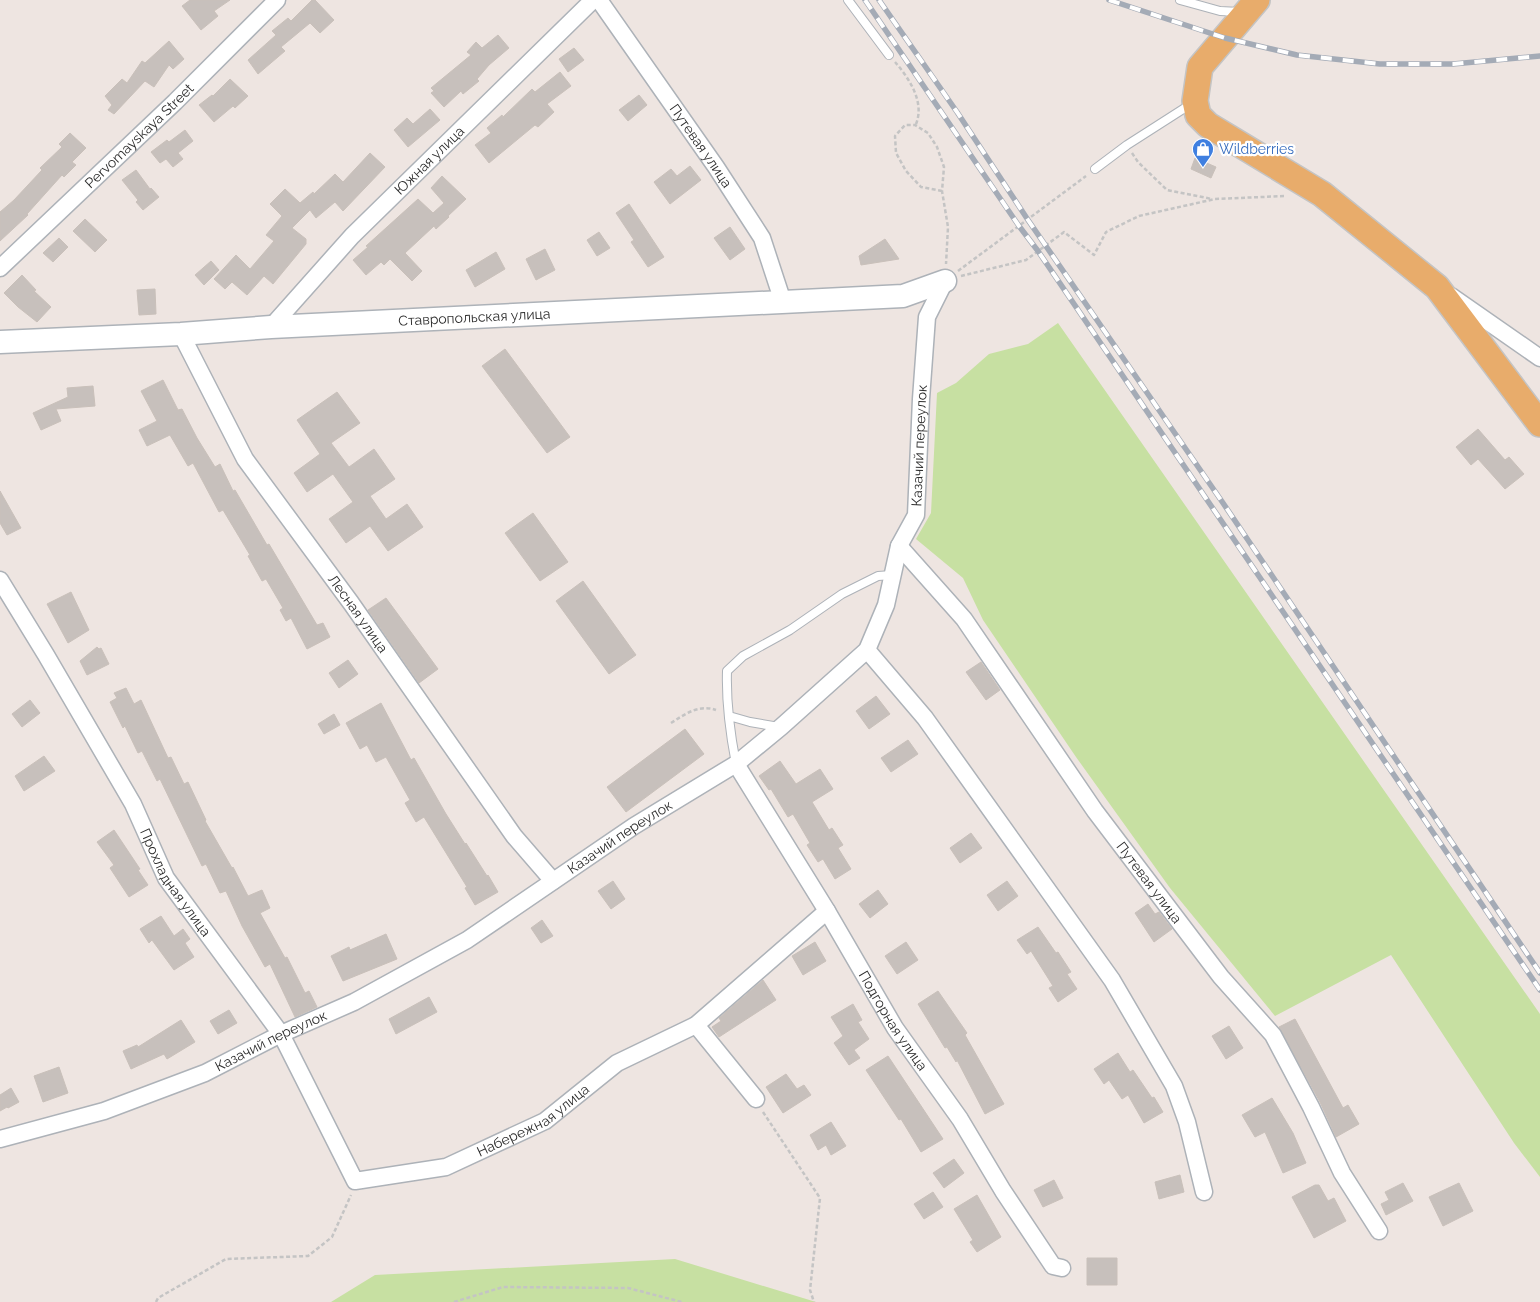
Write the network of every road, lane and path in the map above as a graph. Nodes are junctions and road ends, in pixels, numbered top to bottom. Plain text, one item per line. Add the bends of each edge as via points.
1 (277, 0) edge
2 (593, 0) edge
3 (599, 0) edge
4 (848, 0) edge
5 (1180, 0) edge
6 (1252, 6) edge
7 (889, 55) joint
8 (1195, 101) junction
9 (915, 125) junction
10 (1127, 145) junction
11 (1096, 169) joint
12 (942, 191) junction
13 (1292, 195) dead end
14 (1215, 199) junction
15 (0, 268) edge
16 (945, 281) junction
17 (1437, 287) junction
18 (783, 302) junction
19 (271, 327) junction
20 (181, 334) junction
21 (0, 342) edge
22 (1540, 358) edge
23 (1540, 424) edge
24 (899, 546) junction
25 (892, 575) junction
26 (0, 580) edge
27 (867, 650) junction
28 (729, 716) junction
29 (671, 723) dead end
30 (781, 727) junction
31 (736, 764) junction
32 (554, 881) junction
33 (827, 911) junction
34 (696, 1025) junction
35 (281, 1034) junction
36 (756, 1099) joint
37 (0, 1139) edge
38 (355, 1181) junction
39 (1204, 1192) dead end
40 (1379, 1231) dead end
41 (1062, 1268) dead end
42 (156, 1302) edge
43 (454, 1302) edge
44 (682, 1302) edge
45 (814, 1302) edge

1 - 15 street, Pervomayskaya Street via 176,102
2 - 19 street, Южная улица via 352,236
3 - 18 street, Путевая улица via 762,238
4 - 7 lane
5 - 6 lane via 1220,11
6 - 8 main road via 1200,67
7 - 9 path via 906,75 915,93 920,114
8 - 10 lane
8 - 17 main road via 1198,115 1208,125 1322,194
9 - 12 path via 928,133 937,147 944,167
9 - 12 path via 905,125 895,136 896,154 921,187
10 - 11 lane
10 - 14 path via 1138,162 1167,190
11 - 16 path
12 - 16 path via 948,227
13 - 14 path
14 - 16 path via 1139,216 1106,232 1094,255 1064,232 1026,260
16 - 18 street, Ставропольская улица via 902,296
16 - 24 street, Казачий переулок via 928,317 916,514
17 - 22 street
17 - 23 main road
18 - 19 street, Ставропольская улица
19 - 20 street, Ставропольская улица
20 - 21 street, Ставропольская улица
20 - 32 street, Лесная улица via 245,459 514,836
24 - 25 street, Казачий переулок
24 - 40 street, Путевая улица via 964,619 1095,811 1222,977 1274,1035 1342,1173
25 - 27 street, Казачий переулок via 886,604
25 - 28 lane via 878,576 842,594 790,630 743,656 727,671
26 - 35 street, Прохладная улица via 133,804 166,878
27 - 30 street, Казачий переулок
27 - 39 street via 925,718 1112,980 1174,1086 1187,1122
28 - 29 path via 714,708 701,708
28 - 30 lane
28 - 31 lane
30 - 31 street, Казачий переулок
31 - 32 street, Казачий переулок via 634,826
31 - 33 street, Подгорная улица
32 - 35 street, Казачий переулок via 467,940 354,1002
33 - 34 street, Набережная улица
33 - 41 street, Подгорная улица via 895,1028 960,1119 1053,1266
34 - 36 street
34 - 38 street, Набережная улица via 617,1063 545,1121 446,1167
35 - 37 street, Казачий переулок via 205,1073 104,1112
35 - 38 street, Прохладная улица
36 - 45 path via 820,1198 810,1290
38 - 42 path via 332,1237 308,1256 226,1258
43 - 44 path via 503,1287 628,1288

